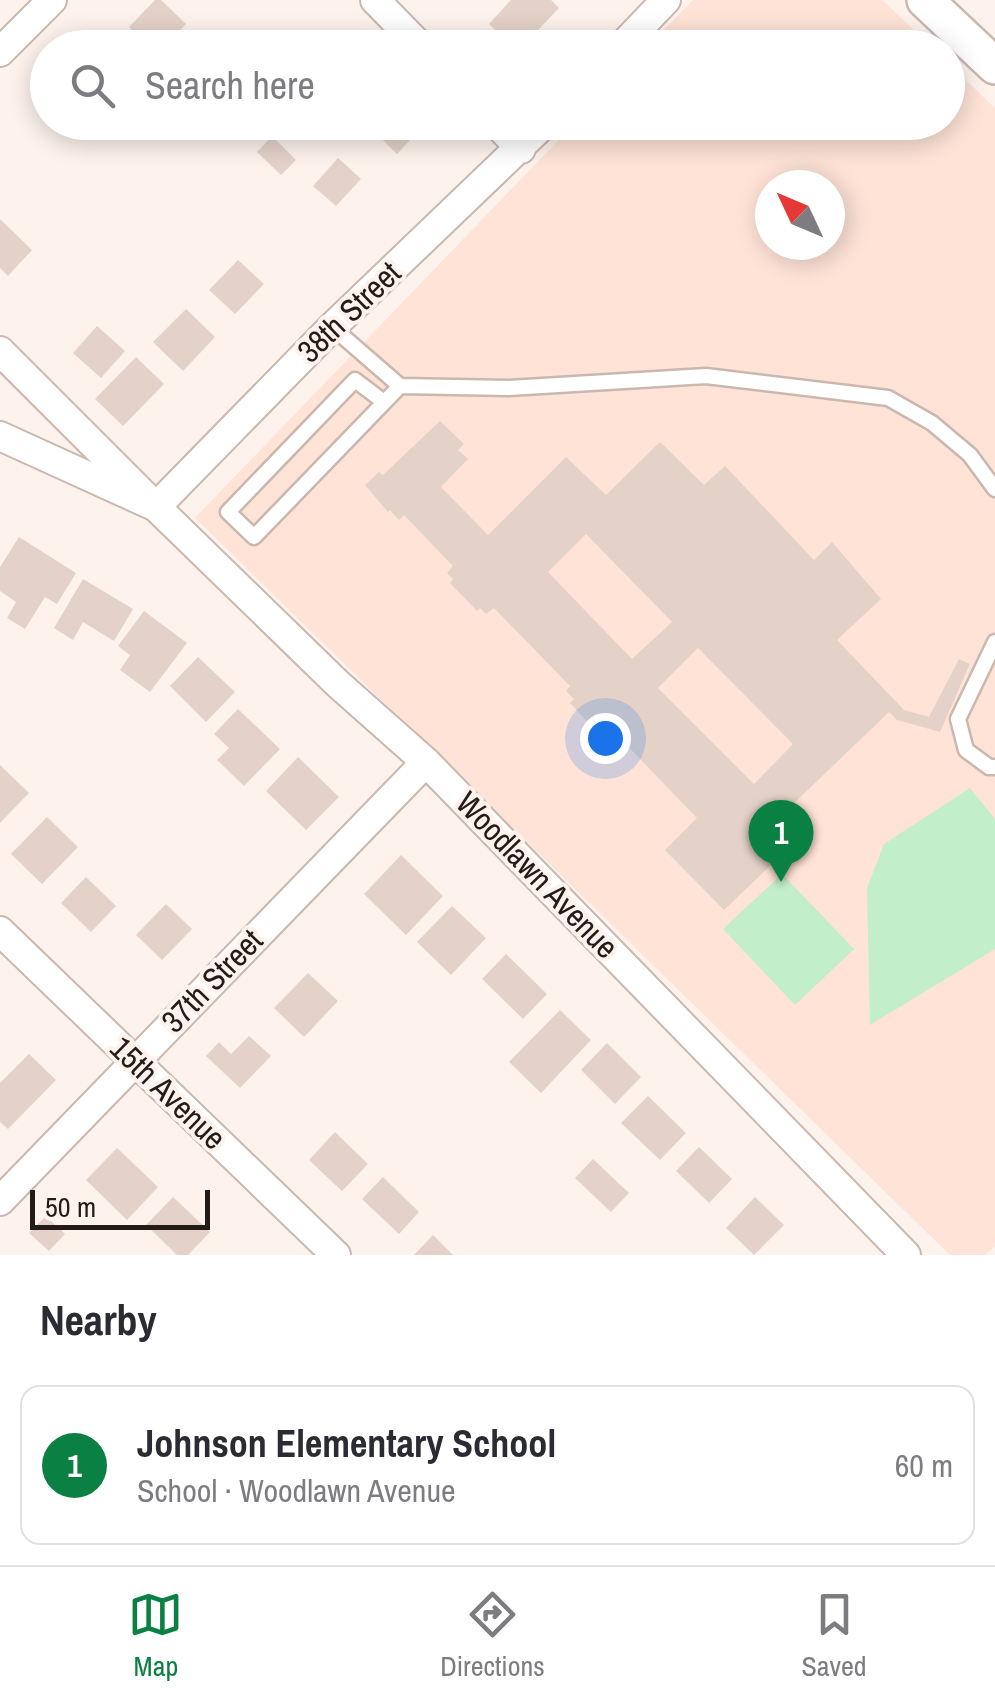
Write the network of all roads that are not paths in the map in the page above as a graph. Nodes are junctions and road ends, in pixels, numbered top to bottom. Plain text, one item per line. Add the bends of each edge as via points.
1 (52, 0) edge
2 (376, 0) edge
3 (666, 0) edge
4 (925, 0) edge
5 (405, 30) edge
6 (637, 30) edge
7 (957, 30) edge
8 (965, 38) edge
9 (0, 52) edge
10 (995, 66) edge
11 (513, 140) edge
12 (529, 140) edge
13 (521, 148) junction
14 (332, 327) junction
15 (0, 351) edge
16 (400, 386) junction
17 (384, 402) junction
18 (0, 436) edge
19 (995, 489) edge
20 (156, 507) junction
21 (995, 642) edge
22 (426, 762) junction
23 (995, 766) edge
24 (0, 932) edge
25 (134, 1060) junction
26 (0, 1201) edge
27 (336, 1255) edge
28 (906, 1255) edge

1 - 9 street
2 - 5 street
3 - 6 street
4 - 7 street
8 - 10 street
11 - 13 street
12 - 13 street, 38th Street
13 - 14 street, 38th Street
14 - 16 lane
14 - 20 street, 38th Street
15 - 20 street, Woodlawn Avenue
16 - 17 lane
16 - 19 lane via 510,388 706,376 888,398 970,455
17 - 17 lane via 254,537 228,512 356,380
18 - 20 street, Woodlawn Avenue
20 - 22 street, Woodlawn Avenue
21 - 23 lane via 958,720 966,750
22 - 25 street, 37th Street
22 - 28 street, Woodlawn Avenue
24 - 25 street, 15th Avenue
25 - 26 street, 37th Street
25 - 27 street, 15th Avenue

